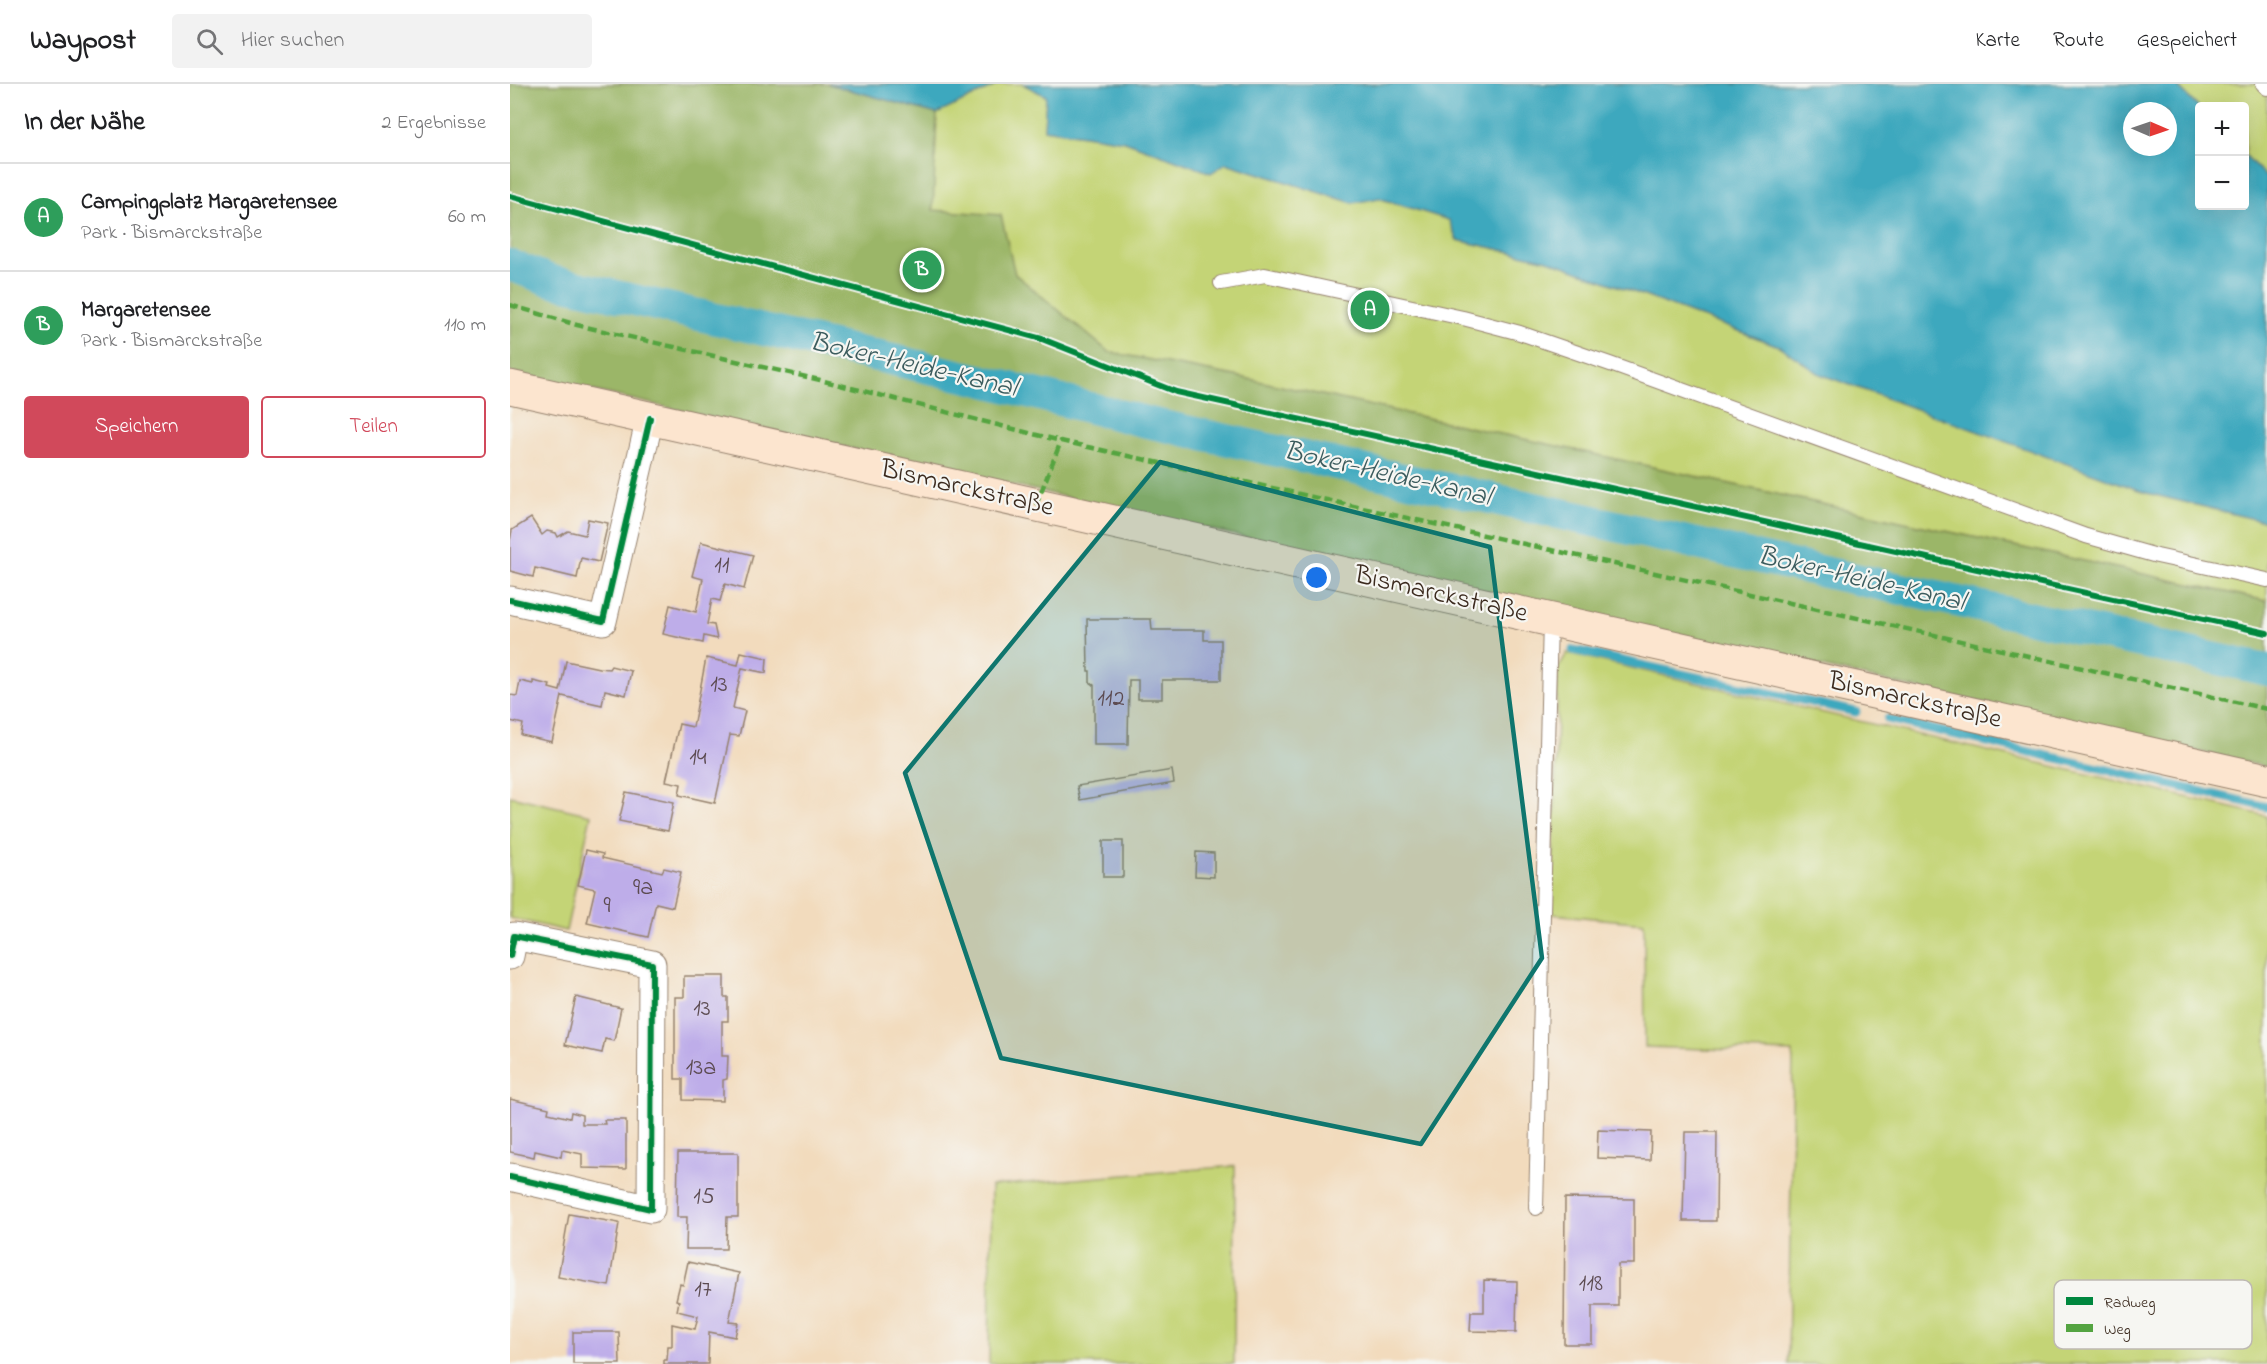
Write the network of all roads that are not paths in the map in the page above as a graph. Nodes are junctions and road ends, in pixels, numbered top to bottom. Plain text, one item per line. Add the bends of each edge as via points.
1 (2263, 84) edge
2 (2267, 88) edge
3 (1221, 283) dead end
4 (510, 387) edge
5 (650, 418) junction
6 (2267, 580) edge
7 (510, 600) edge
8 (1550, 620) junction
9 (2267, 780) edge
10 (510, 957) edge
11 (510, 1177) edge
12 (1536, 1208) dead end

1 - 2 lane
3 - 6 lane via 1265,275 1520,333 2086,536
4 - 5 main road, Bismarckstraße
5 - 7 street via 603,621
5 - 8 main road, Bismarckstraße
8 - 9 main road, Bismarckstraße
8 - 12 lane
10 - 11 street via 514,936 652,964 651,1209

